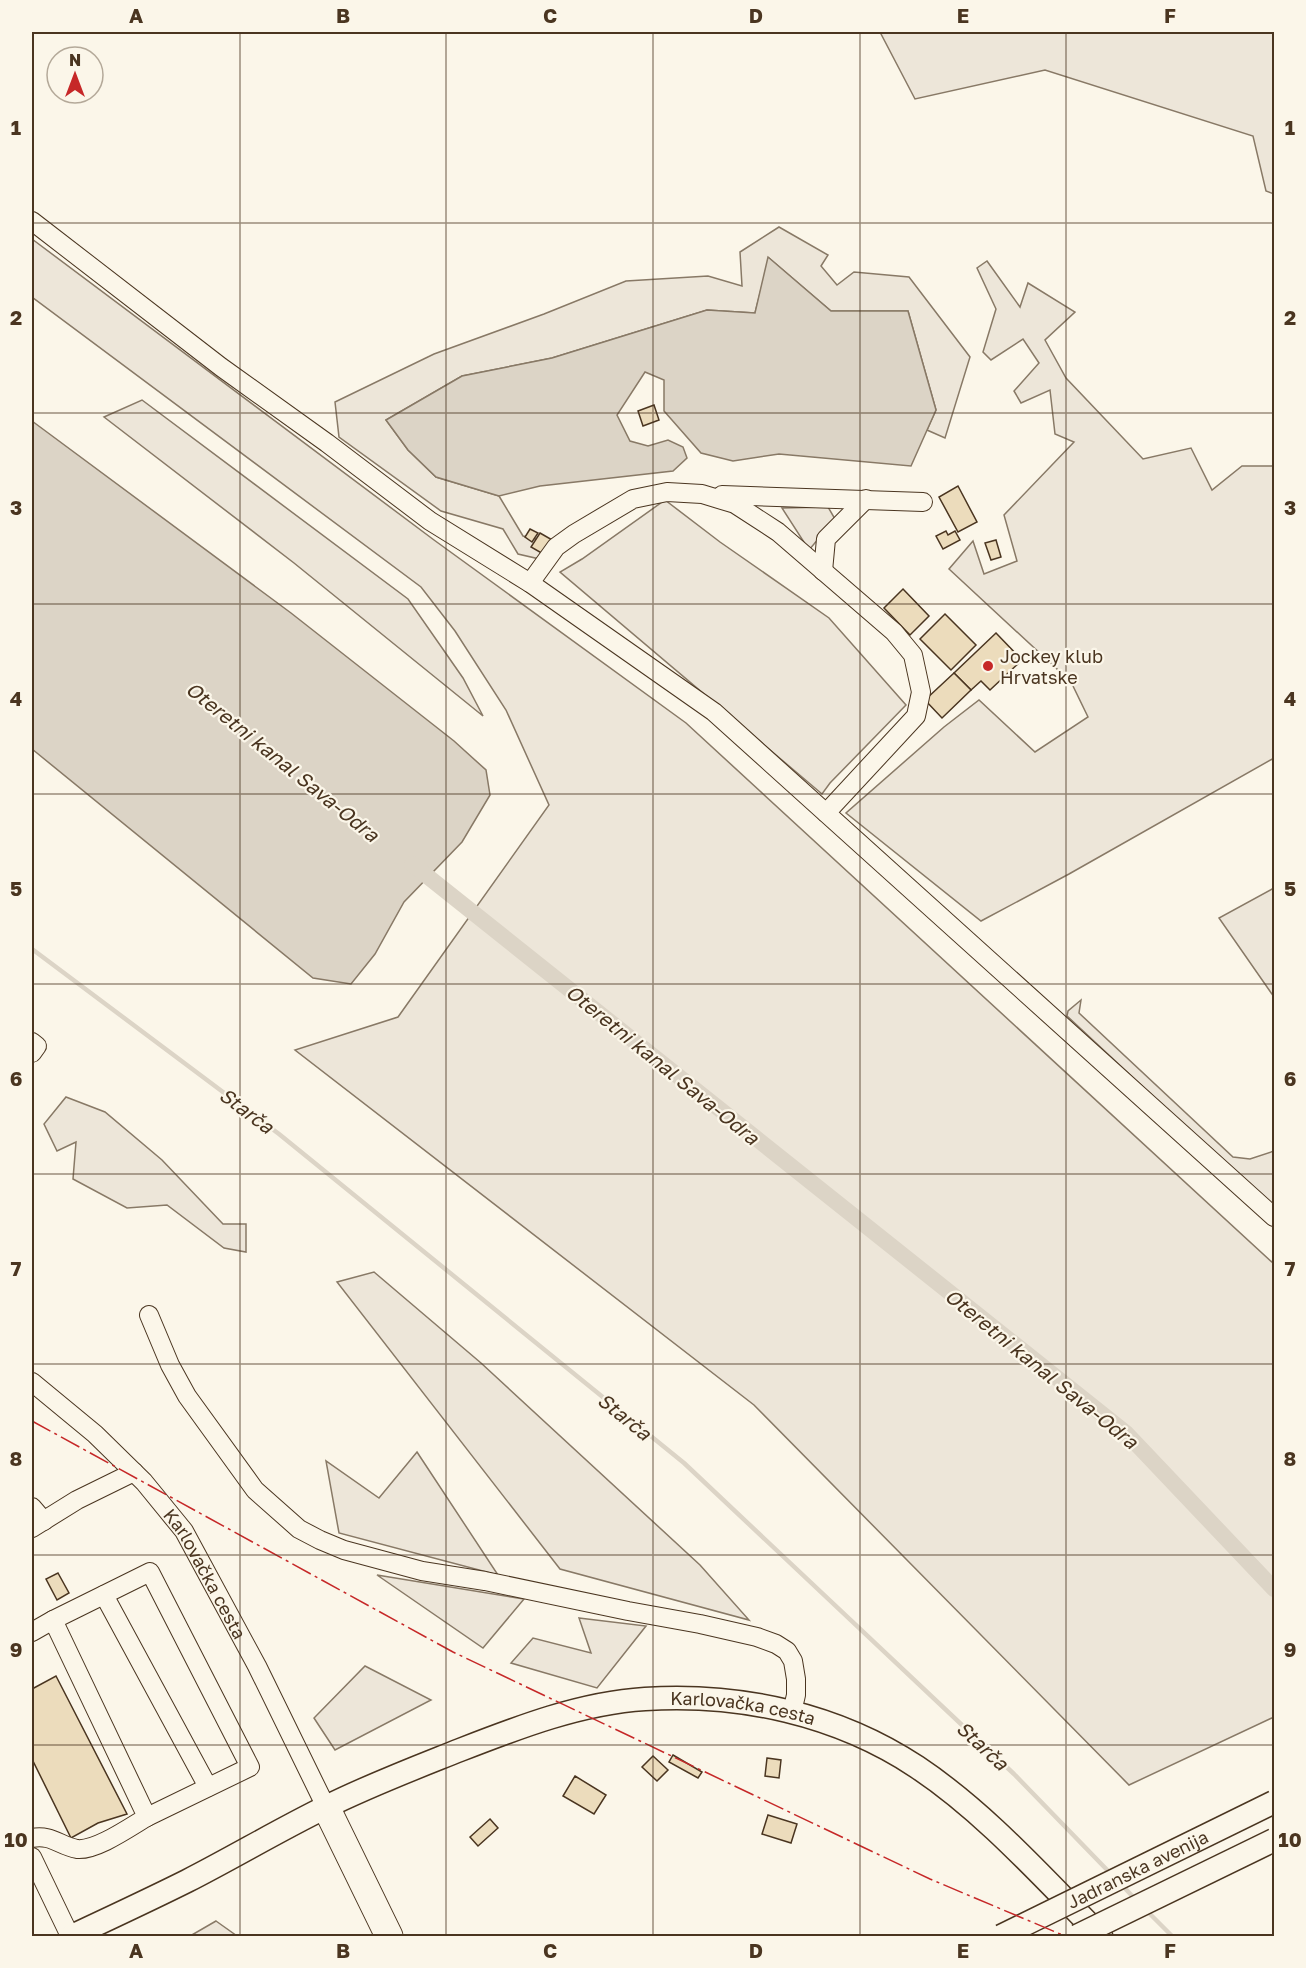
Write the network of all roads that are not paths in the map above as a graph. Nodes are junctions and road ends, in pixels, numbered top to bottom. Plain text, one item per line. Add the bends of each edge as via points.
1 (32, 221) edge
2 (702, 494) junction
3 (866, 499) junction
4 (923, 501) dead end
5 (824, 571) junction
6 (530, 583) junction
7 (826, 813) junction
8 (32, 1042) edge
9 (32, 1053) edge
10 (1275, 1217) edge
11 (149, 1315) dead end
12 (32, 1382) edge
13 (134, 1472) junction
14 (32, 1507) edge
15 (38, 1525) edge
16 (104, 1595) junction
17 (52, 1620) junction
18 (32, 1632) edge
19 (792, 1712) junction
20 (208, 1787) junction
21 (1275, 1802) edge
22 (326, 1807) junction
23 (147, 1817) junction
24 (32, 1838) edge
25 (1275, 1840) edge
26 (33, 1866) edge
27 (71, 1936) edge
28 (389, 1936) edge
29 (1000, 1936) edge
30 (1077, 1936) edge
31 (1101, 1936) edge

1 - 6 street via 430,521
2 - 3 street
2 - 5 street via 735,504 778,532
2 - 6 street via 667,492 633,499 556,547
3 - 4 street
3 - 5 street via 826,539
5 - 7 street via 894,632 913,654 921,692 916,716
6 - 7 street via 714,712
7 - 10 street
8 - 9 street via 37,1046
11 - 19 street via 187,1396 255,1490 299,1529 344,1550 422,1571 700,1624 776,1644 793,1661 796,1687
12 - 13 street, Karlovačka cesta
13 - 15 street via 77,1500
13 - 22 street, Karlovačka cesta via 184,1531 257,1666
14 - 15 street
16 - 17 street
16 - 20 street
16 - 20 street via 150,1572 250,1767
17 - 18 street
17 - 23 street
19 - 22 main road, Karlovačka cesta via 699,1698 643,1699 594,1707 515,1728
19 - 31 main road, Karlovačka cesta via 853,1733 917,1766 986,1821
20 - 23 street
21 - 29 main road, Jadranska avenija, bridge
22 - 27 main road, Karlovačka cesta
22 - 28 highway
23 - 24 street via 86,1849 76,1849 55,1839
25 - 30 main road, Jadranska avenija, bridge
26 - 27 street

